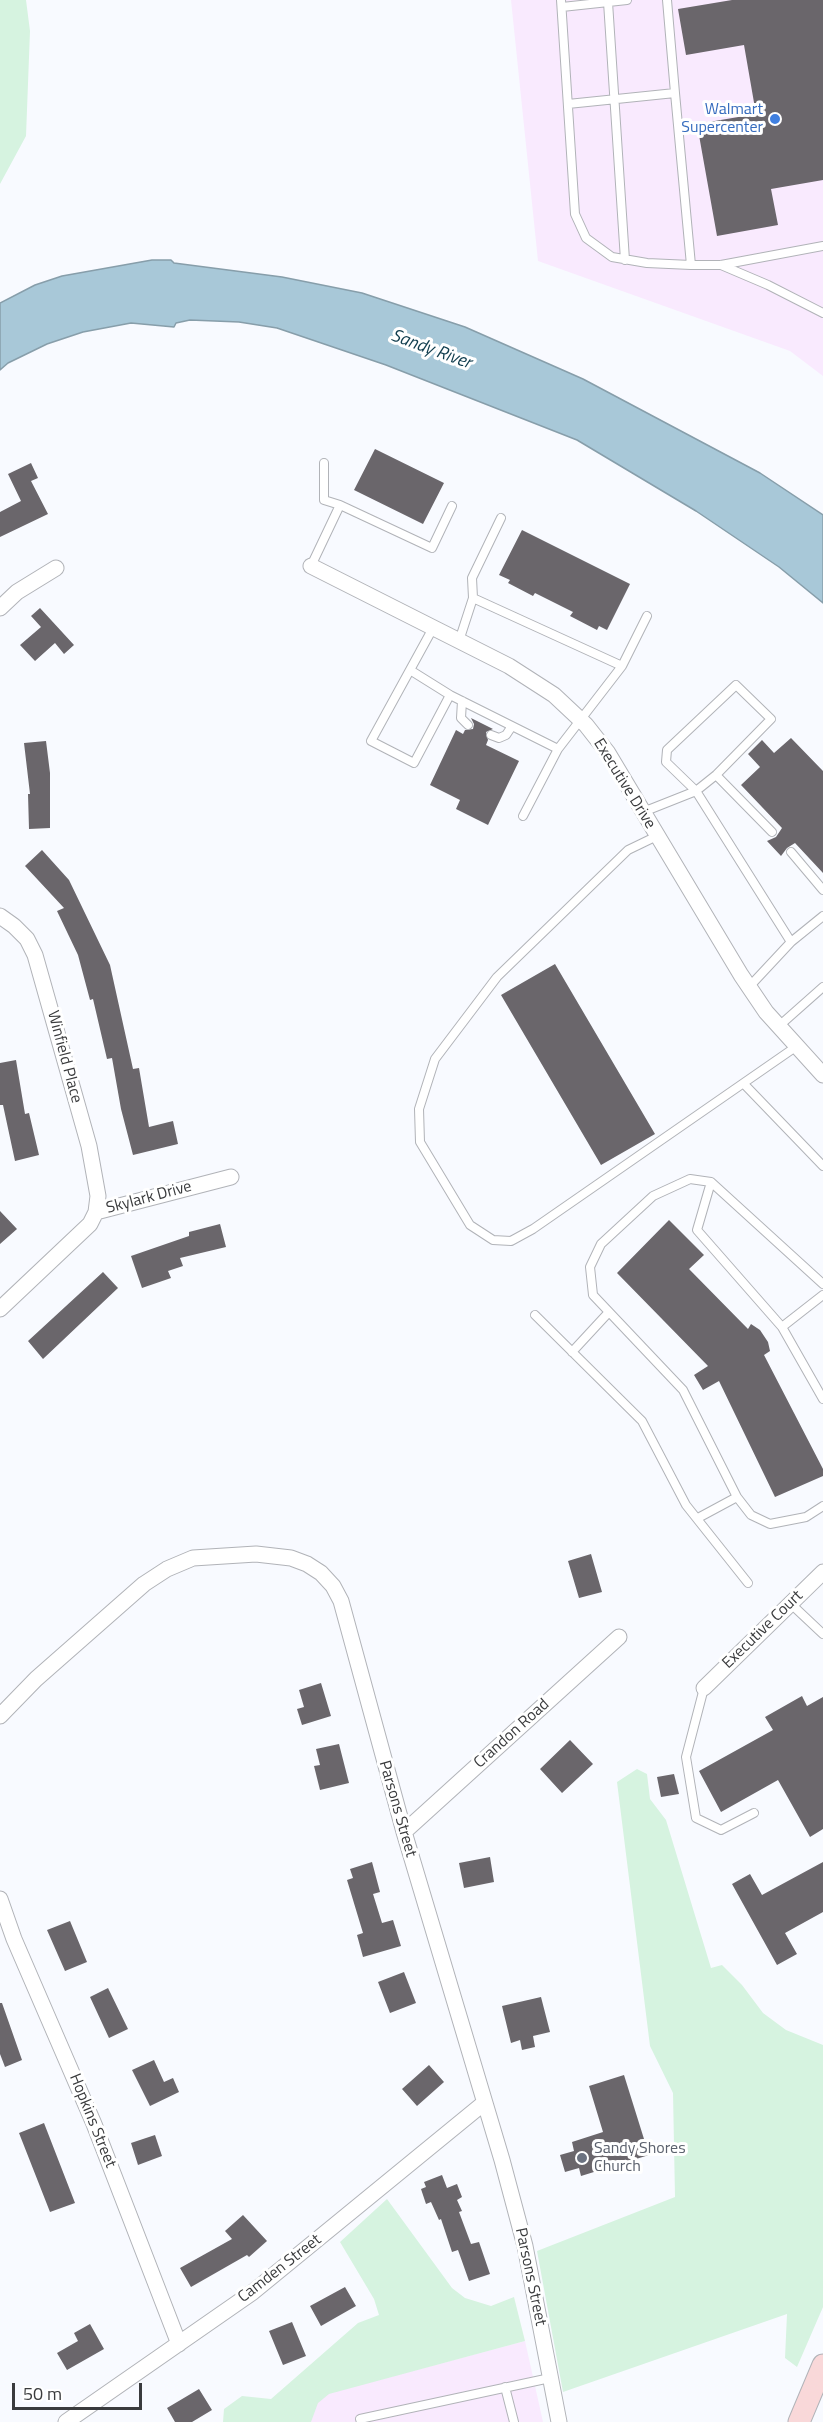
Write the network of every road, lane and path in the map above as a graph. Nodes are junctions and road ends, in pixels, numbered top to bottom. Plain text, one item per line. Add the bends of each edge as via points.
1 (627, 0) edge
2 (667, 0) edge
3 (608, 2) junction
4 (561, 4) edge
5 (675, 93) junction
6 (615, 99) junction
7 (568, 104) junction
8 (823, 246) edge
9 (625, 260) junction
10 (691, 265) junction
11 (721, 265) junction
12 (823, 312) edge
13 (324, 463) dead end
14 (340, 505) junction
15 (452, 506) dead end
16 (501, 518) dead end
17 (311, 566) joint
18 (56, 568) dead end
19 (473, 598) junction
20 (0, 608) edge
21 (647, 616) dead end
22 (433, 628) junction
23 (459, 641) junction
24 (622, 666) junction
25 (410, 670) junction
26 (450, 695) junction
27 (462, 700) junction
28 (582, 721) junction
29 (468, 725) dead end
30 (512, 726) junction
31 (490, 735) dead end
32 (558, 750) junction
33 (716, 775) junction
34 (696, 791) junction
35 (643, 812) junction
36 (523, 816) dead end
37 (772, 832) dead end
38 (657, 836) junction
39 (791, 852) dead end
40 (823, 890) edge
41 (0, 916) edge
42 (823, 916) edge
43 (791, 942) junction
44 (749, 987) junction
45 (823, 987) edge
46 (779, 1026) junction
47 (797, 1046) junction
48 (823, 1076) edge
49 (744, 1084) junction
50 (823, 1166) edge
51 (231, 1177) dead end
52 (711, 1182) junction
53 (96, 1212) junction
54 (823, 1284) edge
55 (823, 1295) edge
56 (0, 1309) edge
57 (609, 1312) junction
58 (535, 1315) dead end
59 (782, 1327) junction
60 (573, 1352) junction
61 (823, 1400) edge
62 (737, 1497) junction
63 (823, 1506) edge
64 (698, 1518) junction
65 (823, 1572) edge
66 (748, 1583) dead end
67 (790, 1603) junction
68 (823, 1634) edge
69 (620, 1637) dead end
70 (704, 1688) joint
71 (0, 1716) edge
72 (754, 1813) dead end
73 (404, 1832) junction
74 (0, 1899) edge
75 (484, 2103) junction
76 (179, 2344) junction
77 (823, 2365) edge
78 (550, 2378) junction
79 (505, 2388) junction
80 (66, 2422) edge
81 (360, 2422) edge
82 (514, 2422) edge
83 (559, 2422) edge
84 (799, 2422) edge

1 - 3 lane
2 - 5 lane
3 - 4 lane
3 - 6 lane
4 - 7 lane
5 - 6 lane
5 - 10 lane
6 - 7 lane
6 - 9 lane
7 - 9 lane via 575,214 586,238 612,257
8 - 11 lane
9 - 10 lane
10 - 11 lane
11 - 12 lane
13 - 14 lane via 324,500
14 - 15 lane via 432,548
14 - 17 lane
16 - 19 lane via 472,578
17 - 22 street, Executive Drive
18 - 20 street via 17,592
19 - 23 lane
19 - 24 lane
21 - 24 lane
22 - 23 street, Executive Drive
22 - 25 lane
23 - 28 street, Executive Drive via 554,695
24 - 28 lane
25 - 26 lane
25 - 26 lane via 371,741 414,763
26 - 27 lane
27 - 29 lane via 461,718
27 - 30 lane
28 - 32 lane
28 - 35 street, Executive Drive via 608,753
30 - 31 lane via 499,738
30 - 32 lane
32 - 36 lane
33 - 34 lane
33 - 34 lane via 771,718 736,685 667,750 666,762
33 - 37 lane
34 - 35 lane
34 - 43 lane
35 - 38 street, Executive Drive
38 - 44 street, Executive Drive
38 - 49 lane via 628,850 497,977 435,1059 419,1109 420,1142 470,1225 493,1240 511,1241
39 - 40 lane
41 - 53 street, Winfield Place via 27,939 35,955 89,1146 98,1196
42 - 43 lane
43 - 44 lane
44 - 46 street, Executive Drive
45 - 46 lane
46 - 47 street, Executive Drive
47 - 48 street, Executive Drive
47 - 49 lane
49 - 50 lane
51 - 53 street, Skylark Drive
52 - 54 lane
52 - 57 lane via 690,1179 653,1196 601,1244 590,1267 593,1295
52 - 59 lane via 697,1230
53 - 56 street, Skylark Drive via 90,1224
55 - 59 lane
57 - 60 lane
57 - 62 lane via 682,1390
58 - 60 lane
59 - 61 lane
60 - 64 lane via 642,1421 686,1505
62 - 63 lane via 751,1515 770,1524 806,1516
62 - 64 lane
64 - 66 lane
65 - 67 street, Executive Court
67 - 68 lane
67 - 70 street, Executive Court
69 - 73 street, Crandon Road
70 - 72 lane via 686,1757 696,1818 721,1830
71 - 73 street, Parsons Street via 127,1598 168,1569 193,1558 221,1555 291,1558 321,1573 341,1601
73 - 75 street, Parsons Street
74 - 76 street, Hopkins Street via 94,2124
75 - 76 street, Camden Street via 253,2292
75 - 78 street, Parsons Street via 525,2246
76 - 80 street, Camden Street
77 - 84 main road
78 - 79 lane
78 - 83 street, Parsons Street
79 - 81 lane
79 - 82 lane

